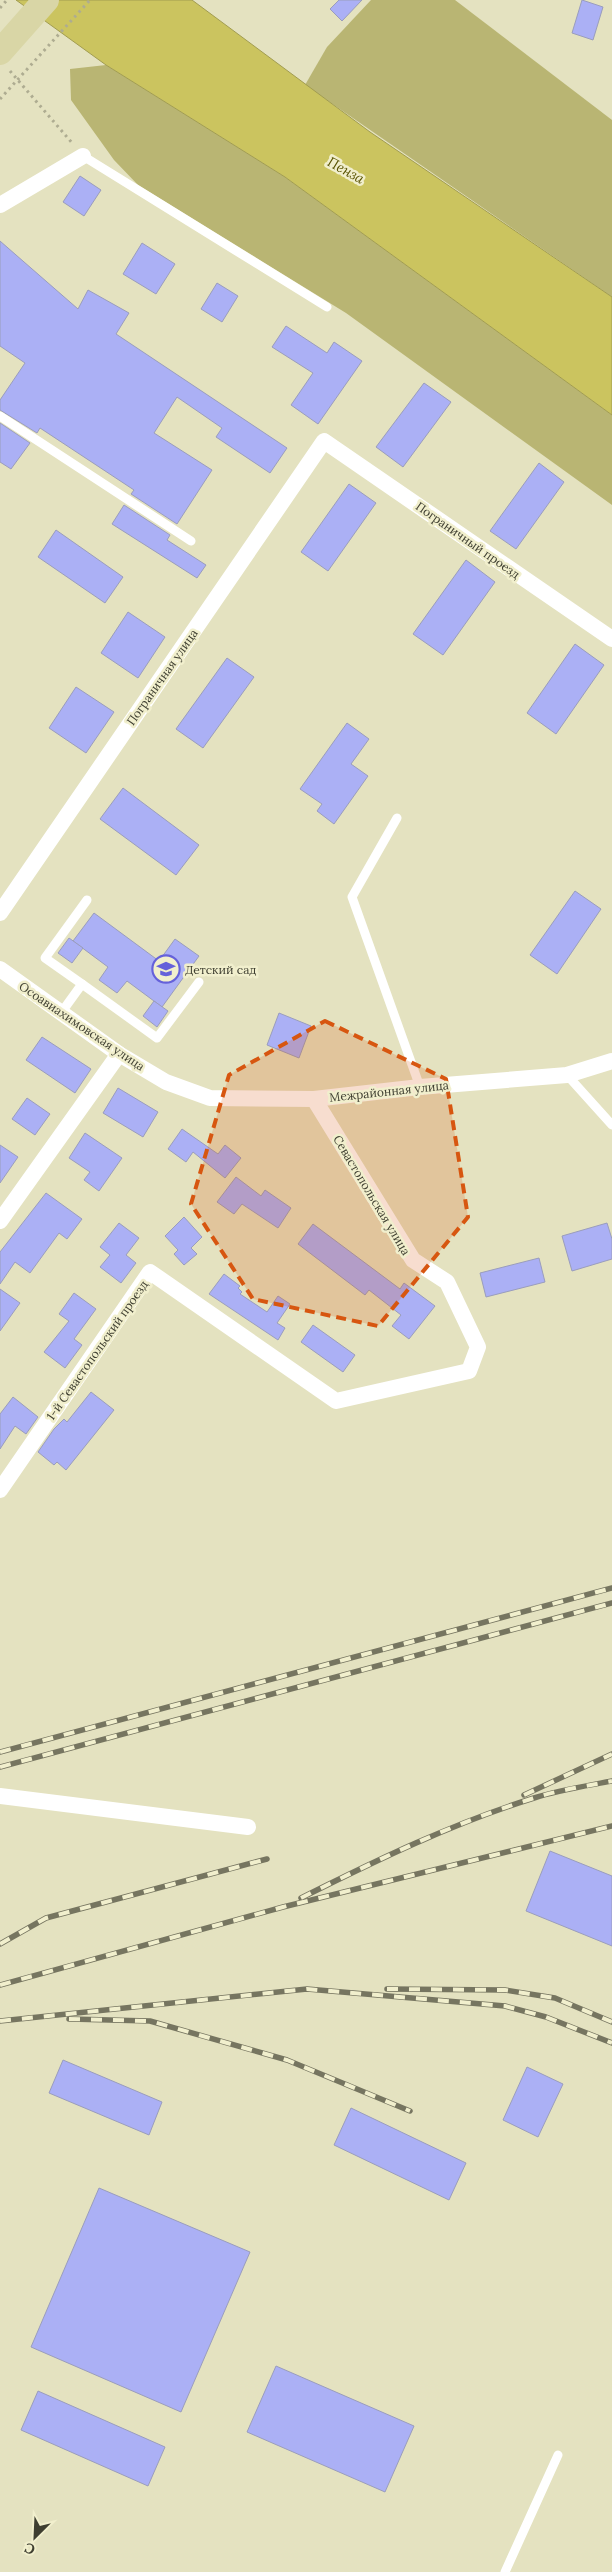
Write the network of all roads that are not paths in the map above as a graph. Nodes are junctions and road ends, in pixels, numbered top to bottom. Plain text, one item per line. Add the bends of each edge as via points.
1 (46, 0) edge
2 (3, 59) edge
3 (83, 156) joint
4 (0, 205) edge
5 (327, 307) dead end
6 (0, 416) edge
7 (324, 441) joint
8 (191, 541) dead end
9 (612, 639) edge
10 (398, 818) dead end
11 (87, 900) dead end
12 (0, 912) edge
13 (0, 969) edge
14 (199, 982) dead end
15 (82, 984) junction
16 (61, 1013) junction
17 (120, 1054) junction
18 (612, 1061) edge
19 (567, 1075) junction
20 (166, 1082) joint
21 (420, 1087) junction
22 (314, 1099) junction
23 (612, 1125) edge
24 (0, 1221) edge
25 (336, 1401) joint
26 (0, 1490) edge
27 (0, 1796) edge
28 (248, 1827) dead end
29 (558, 2455) dead end
30 (505, 2572) edge

1 - 2 main road
3 - 4 street
3 - 5 lane
6 - 8 lane
7 - 9 street, Пограничный проезд
7 - 12 street, Пограничная улица
10 - 21 lane via 352,897
11 - 15 lane via 45,958
13 - 16 street, Осоавиахимовская улица
14 - 15 lane via 157,1038
15 - 16 lane
16 - 17 street, Осоавиахимовская улица
17 - 20 street, Осоавиахимовская улица
17 - 24 street
18 - 19 street, Межрайонная улица
19 - 21 street, Межрайонная улица
19 - 23 lane
20 - 22 street, Межрайонная улица via 210,1098
21 - 22 street, Межрайонная улица
22 - 25 street, Севастопольская улица via 412,1260 447,1282 478,1347 469,1371
25 - 26 street, 1-й Севастопольский проезд via 150,1272
27 - 28 street
29 - 30 lane

